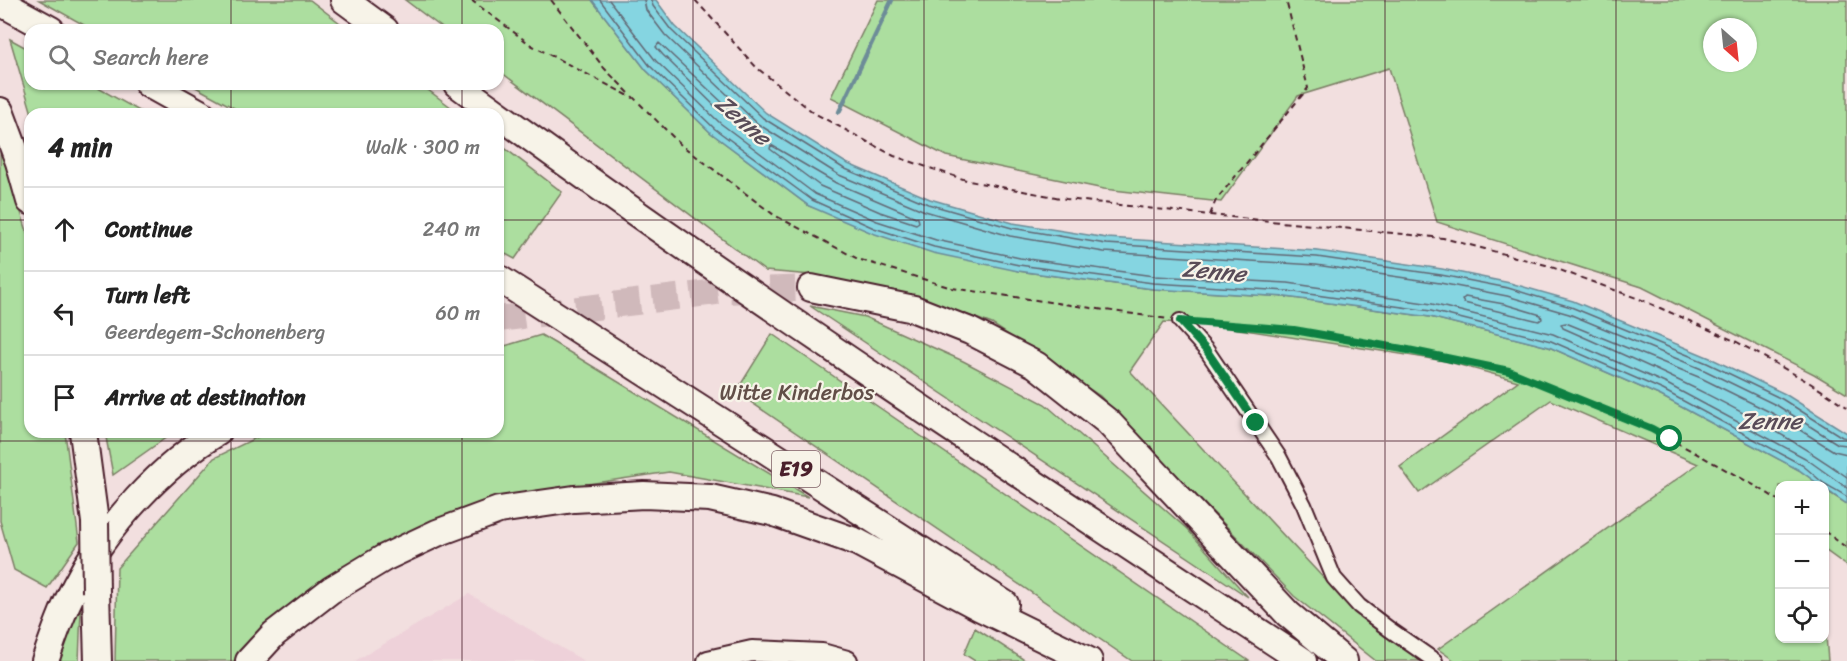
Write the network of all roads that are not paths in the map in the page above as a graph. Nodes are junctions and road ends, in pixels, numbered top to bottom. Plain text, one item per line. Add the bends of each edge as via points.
1 (344, 0) edge
2 (0, 2) edge
3 (40, 24) edge
4 (377, 24) edge
5 (159, 90) edge
6 (466, 90) edge
7 (191, 108) edge
8 (491, 108) edge
9 (0, 111) edge
10 (504, 118) edge
11 (24, 180) edge
12 (504, 282) edge
13 (811, 288) tunnel mouth
14 (1180, 321) road end
15 (83, 438) edge
16 (209, 438) edge
17 (45, 661) edge
18 (98, 661) edge
19 (249, 661) edge
20 (708, 661) edge
21 (847, 661) edge
22 (1091, 661) edge
23 (1303, 661) edge
24 (1344, 661) edge
25 (1435, 661) edge

1 - 4 highway
2 - 3 highway
5 - 7 highway
6 - 8 highway
9 - 11 highway
10 - 23 highway via 805,330
12 - 22 highway, E19
13 - 24 highway via 914,309 970,331 1036,365 1108,422 1288,614
14 - 25 street via 1214,360 1279,457 1334,578 1359,606
15 - 18 highway, bridge via 95,522
16 - 17 highway via 153,484 100,545 76,584
19 - 22 highway via 273,634 331,590 384,558 437,533 500,510 644,495 710,498 751,507 857,542
20 - 21 main road via 752,651 822,654

